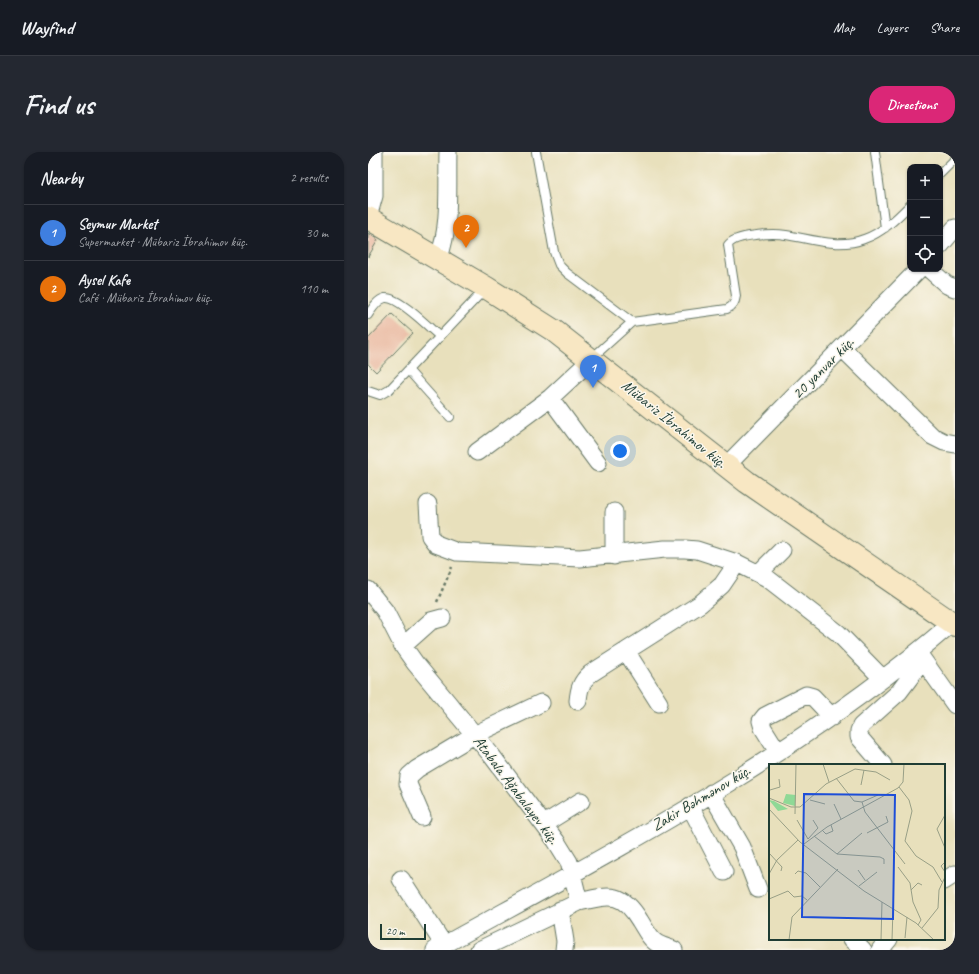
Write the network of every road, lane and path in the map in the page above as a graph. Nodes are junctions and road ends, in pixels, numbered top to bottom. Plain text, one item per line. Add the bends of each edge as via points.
1 (374, 152) edge
2 (448, 152) edge
3 (536, 152) edge
4 (875, 152) edge
5 (955, 159) edge
6 (943, 171) edge
7 (907, 208) edge
8 (368, 217) edge
9 (885, 228) junction
10 (955, 228) edge
11 (943, 242) edge
12 (438, 260) junction
13 (916, 272) edge
14 (932, 272) edge
15 (487, 288) junction
16 (955, 288) edge
17 (368, 315) edge
18 (632, 322) junction
19 (440, 337) junction
20 (842, 348) junction
21 (592, 359) junction
22 (409, 371) junction
23 (368, 391) edge
24 (550, 398) junction
25 (450, 417) dead end
26 (955, 444) edge
27 (477, 452) dead end
28 (598, 464) dead end
29 (726, 466) junction
30 (428, 504) dead end
31 (614, 512) dead end
32 (782, 550) dead end
33 (457, 552) junction
34 (614, 556) junction
35 (737, 563) junction
36 (759, 573) junction
37 (368, 590) edge
38 (439, 618) joint
39 (954, 624) edge
40 (403, 646) junction
41 (626, 651) junction
42 (920, 656) junction
43 (883, 679) junction
44 (578, 701) dead end
45 (541, 703) dead end
46 (659, 703) dead end
47 (955, 705) edge
48 (832, 717) junction
49 (474, 735) junction
50 (778, 752) junction
51 (882, 764) edge
52 (712, 793) junction
53 (581, 801) dead end
54 (690, 806) junction
55 (422, 817) dead end
56 (544, 824) junction
57 (724, 872) dead end
58 (955, 874) edge
59 (573, 875) junction
60 (401, 879) dead end
61 (945, 880) edge
62 (758, 889) dead end
63 (579, 902) junction
64 (560, 910) junction
65 (853, 940) edge
66 (888, 940) edge
67 (439, 947) edge
68 (479, 950) edge
69 (564, 950) edge
70 (674, 950) edge
71 (863, 950) edge
72 (880, 950) edge

1 - 8 street via 374,188
2 - 12 street via 445,242
3 - 18 lane via 554,252 559,265
4 - 9 lane
5 - 6 lane
7 - 9 lane
8 - 12 street, Mübariz İbrahimov küç.
9 - 18 lane via 864,240 849,242 826,242 779,234 739,237 731,240 728,245 736,296 732,307
10 - 11 street
12 - 15 street, Mübariz İbrahimov küç.
13 - 20 street, 20 yanvar küç.
14 - 16 street via 947,285
15 - 19 lane
15 - 21 street, Mübariz İbrahimov küç. via 553,330
17 - 19 lane via 377,302 385,298 396,300
18 - 21 lane
19 - 22 lane
20 - 26 street via 932,436
20 - 29 street, 20 yanvar küç.
21 - 24 street
21 - 29 street, Mübariz İbrahimov küç.
22 - 23 lane via 380,395
22 - 25 lane
24 - 27 street
24 - 28 street
29 - 39 street, Mübariz İbrahimov küç.
30 - 33 street via 430,536 436,544
31 - 34 street
32 - 36 street
33 - 34 street via 580,558
33 - 38 path via 435,608
34 - 35 street via 685,549 697,550
35 - 36 street
35 - 41 street via 713,594
36 - 43 street via 838,633
37 - 40 street, Atabala Ağabalayev küç. via 385,610
38 - 40 street
39 - 42 street, Zakir Bəhmənov küç.
40 - 49 street, Atabala Ağabalayev küç.
41 - 44 street via 583,681
41 - 46 street
42 - 43 street, Zakir Bəhmənov küç.
42 - 47 street
42 - 51 street via 899,692 861,726 859,731 859,737
43 - 48 street, Zakir Bəhmənov küç.
45 - 49 street
48 - 50 street, Zakir Bəhmənov küç.
48 - 50 street via 813,697 806,695 765,716 761,721 763,728
49 - 55 street via 409,776 408,784
49 - 56 street, Atabala Ağabalayev küç.
50 - 52 street, Zakir Bəhmənov küç.
52 - 54 street, Zakir Bəhmənov küç.
52 - 62 street via 742,847
53 - 56 street
54 - 57 street
54 - 59 street, Zakir Bəhmənov küç.
56 - 59 street, Atabala Ağabalayev küç. via 564,854
58 - 61 street
59 - 63 street, Atabala Ağabalayev küç.
59 - 67 street, Zakir Bəhmənov küç.
60 - 67 street
63 - 64 street
63 - 70 street via 612,897 622,899 632,907 654,942
64 - 68 street
64 - 69 street
65 - 71 street
66 - 72 street

